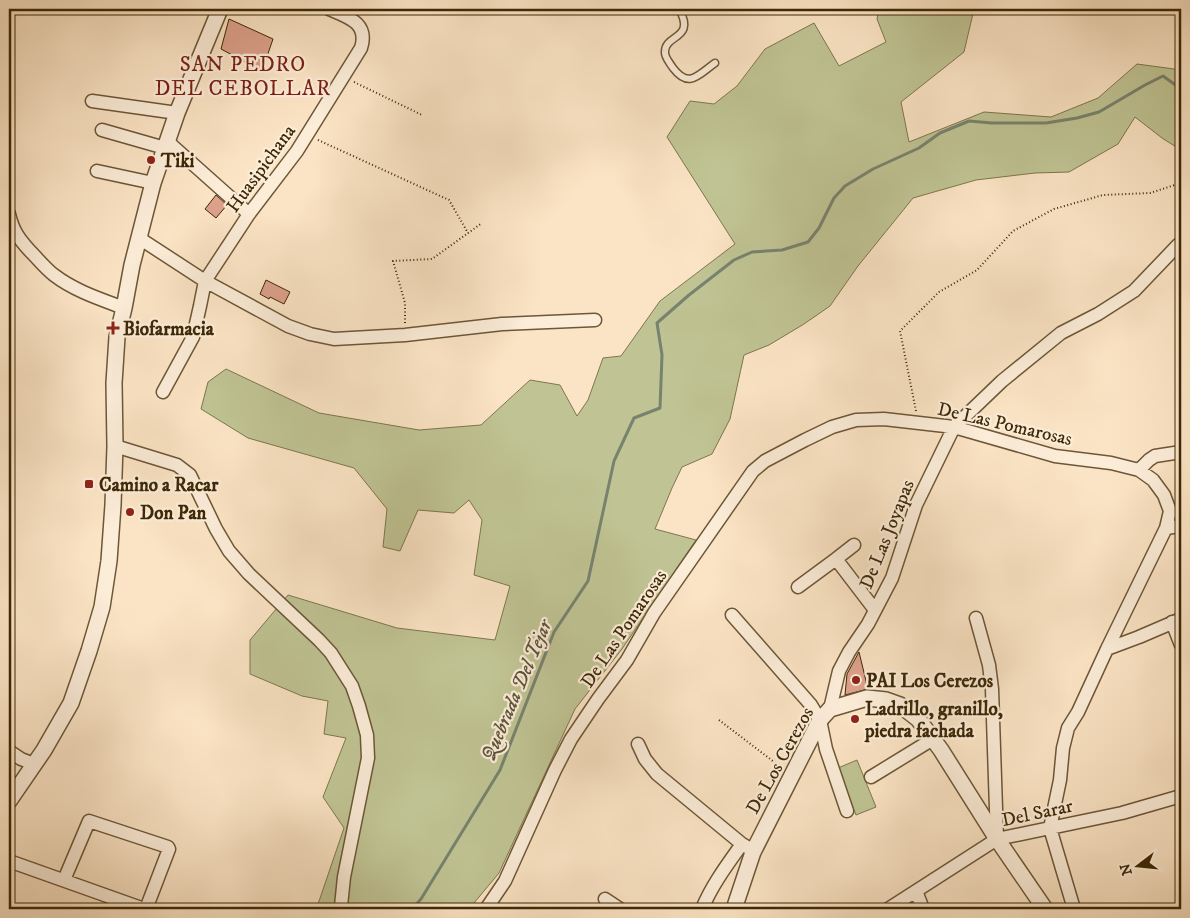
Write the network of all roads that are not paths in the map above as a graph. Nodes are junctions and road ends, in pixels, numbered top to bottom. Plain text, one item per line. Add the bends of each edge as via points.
1 (220, 9) edge
2 (330, 9) edge
3 (679, 9) edge
4 (715, 63) dead end
5 (92, 101) dead end
6 (177, 113) junction
7 (102, 130) dead end
8 (166, 144) junction
9 (97, 171) dead end
10 (154, 184) junction
11 (9, 214) edge
12 (249, 214) junction
13 (140, 238) junction
14 (1178, 245) dead end
15 (205, 281) junction
16 (124, 308) junction
17 (595, 320) dead end
18 (163, 392) dead end
19 (954, 427) junction
20 (115, 446) junction
21 (1181, 452) edge
22 (1139, 470) junction
23 (1181, 526) edge
24 (1166, 528) junction
25 (854, 545) dead end
26 (836, 560) junction
27 (798, 587) dead end
28 (875, 610) junction
29 (732, 615) dead end
30 (976, 618) dead end
31 (1177, 620) edge
32 (1181, 645) edge
33 (1107, 649) junction
34 (830, 709) junction
35 (820, 720) junction
36 (933, 739) junction
37 (638, 744) dead end
38 (9, 751) edge
39 (34, 764) junction
40 (871, 777) dead end
41 (1181, 796) edge
42 (9, 801) edge
43 (848, 811) dead end
44 (1050, 828) junction
45 (997, 839) junction
46 (748, 848) junction
47 (9, 861) edge
48 (64, 880) junction
49 (916, 891) junction
50 (605, 899) dead end
51 (145, 909) edge
52 (340, 909) edge
53 (486, 909) edge
54 (620, 909) edge
55 (702, 909) edge
56 (734, 909) edge
57 (888, 909) edge
58 (923, 909) edge
59 (1045, 909) edge
60 (1074, 909) edge

1 - 6 street
2 - 12 street, Huasipichana via 353,20 360,28 361,48 297,151
3 - 4 lane via 685,25 683,31 666,45 664,52 668,60 685,79 693,79
5 - 6 street
6 - 8 street
7 - 8 street
8 - 10 street
8 - 12 street
9 - 10 street
10 - 13 street
11 - 16 street via 20,240 56,276 90,296
12 - 15 street, Huasipichana
13 - 15 street
13 - 16 street
14 - 19 street via 1134,290 1061,333 1002,381
15 - 17 street via 288,326 334,339 502,324
15 - 18 street via 193,337
16 - 20 street via 117,337
19 - 22 street, De Las Pomarosas via 1055,456
19 - 28 street, De Las Joyapas via 916,505 892,578
19 - 53 street, De Las Pomarosas via 884,419 856,420 805,440 753,471 571,739 504,881
20 - 39 street via 109,561 102,607 71,703
20 - 52 street via 177,465 190,475 229,551 320,640 352,686 367,735 368,758
21 - 22 street via 1155,456
22 - 24 street, De Las Pomarosas via 1153,480 1164,495 1170,511
23 - 24 street
24 - 33 street, De Las Pomarosas
25 - 26 street
26 - 27 street
26 - 28 street
28 - 34 street, De Las Joyapas via 839,671
29 - 35 street via 811,705
30 - 45 street via 992,689
31 - 32 street
31 - 33 street
33 - 44 street, De Las Pomarosas via 1068,728
34 - 35 street, De Los Cerezos
34 - 36 street, De Los Cerezos via 867,698 886,700 900,705 918,719
35 - 43 street via 826,749
35 - 46 street, De Los Cerezos via 792,776
36 - 40 street
36 - 45 street, De Los Cerezos
37 - 46 street via 657,774
38 - 39 street
39 - 42 street
41 - 44 street, Del Sarar via 1122,813
44 - 45 street, Del Sarar
44 - 60 street
45 - 49 street, Del Sarar
45 - 59 street, De Los Cerezos
46 - 55 street via 725,867
46 - 56 street, De Los Cerezos
47 - 48 street
48 - 51 street
48 - 51 street via 89,821 168,847
49 - 57 street, Del Sarar
49 - 58 street
50 - 54 street

